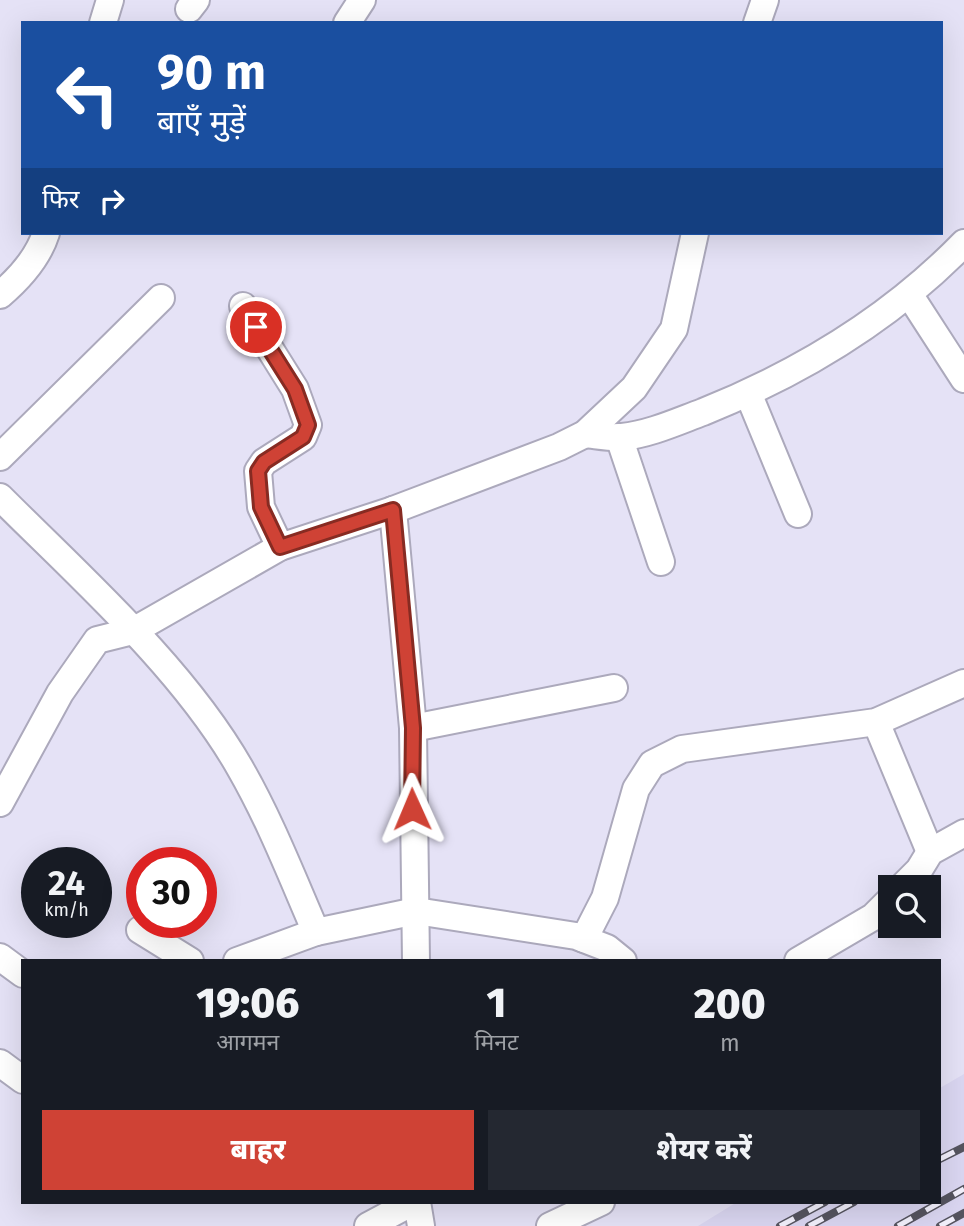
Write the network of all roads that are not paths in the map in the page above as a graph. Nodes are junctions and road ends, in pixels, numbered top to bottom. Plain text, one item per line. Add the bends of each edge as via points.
1 (110, 0) edge
2 (362, 0) edge
3 (765, 0) edge
4 (104, 21) edge
5 (347, 21) edge
6 (758, 21) edge
7 (45, 235) edge
8 (695, 235) edge
9 (964, 243) edge
10 (909, 294) junction
11 (0, 295) edge
12 (161, 298) dead end
13 (243, 306) dead end
14 (964, 379) edge
15 (748, 393) junction
16 (585, 434) junction
17 (620, 437) junction
18 (0, 457) edge
19 (0, 497) edge
20 (393, 510) junction
21 (798, 514) dead end
22 (280, 547) junction
23 (661, 562) dead end
24 (133, 631) junction
25 (964, 683) edge
26 (614, 688) dead end
27 (876, 722) junction
28 (413, 728) junction
29 (0, 803) edge
30 (964, 834) edge
31 (930, 852) junction
32 (914, 875) edge
33 (416, 911) junction
34 (878, 912) edge
35 (316, 932) junction
36 (153, 938) edge
37 (584, 939) junction
38 (0, 957) edge
39 (187, 959) edge
40 (242, 959) edge
41 (416, 959) edge
42 (621, 959) edge
43 (801, 959) edge
44 (21, 973) edge
45 (0, 1063) edge
46 (21, 1079) edge
47 (411, 1204) edge
48 (416, 1204) edge
49 (597, 1204) edge
50 (368, 1226) edge
51 (421, 1226) edge
52 (550, 1226) edge

1 - 4 street
2 - 5 street
3 - 6 street
7 - 11 street via 20,278
8 - 16 street via 674,329 634,388
9 - 10 street
10 - 14 street
10 - 15 street via 875,321
12 - 18 street
13 - 22 street via 295,389 308,425 303,437 264,462 258,471 261,507
15 - 17 street via 658,429
15 - 21 street
16 - 17 street
16 - 20 street
17 - 23 street
19 - 24 street
20 - 22 street
20 - 28 street
22 - 24 street
24 - 29 street via 97,640 60,693
24 - 35 street via 195,704 239,766
25 - 27 street
26 - 28 street
27 - 31 street
27 - 37 street via 682,749 652,764 636,789 605,898
28 - 33 street
30 - 31 street
31 - 32 street
33 - 35 street
33 - 37 street
33 - 41 street
34 - 43 street
35 - 40 street
36 - 39 street
37 - 42 street
38 - 44 street
45 - 46 street
47 - 50 street
48 - 51 street
49 - 52 street

